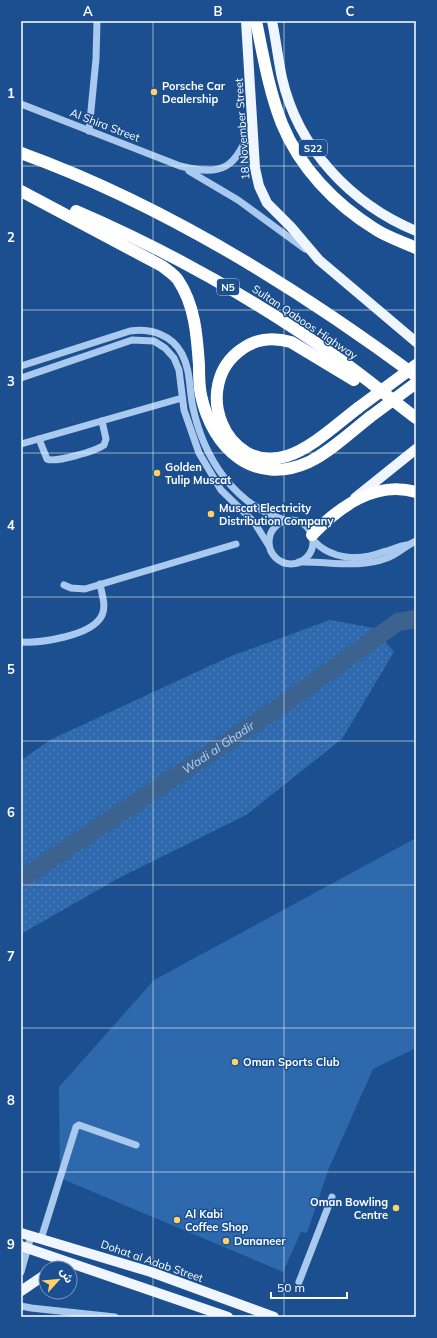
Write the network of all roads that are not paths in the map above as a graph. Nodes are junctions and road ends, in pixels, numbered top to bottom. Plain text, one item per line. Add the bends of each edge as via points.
1 (97, 21) edge
2 (246, 21) edge
3 (256, 21) edge
4 (272, 21) edge
5 (21, 104) edge
6 (253, 123) junction
7 (89, 131) junction
8 (21, 153) edge
9 (180, 166) junction
10 (21, 190) edge
11 (416, 231) edge
12 (416, 248) edge
13 (319, 260) junction
14 (416, 342) edge
15 (416, 365) edge
16 (21, 366) edge
17 (416, 376) edge
18 (21, 378) edge
19 (416, 383) edge
20 (182, 398) junction
21 (416, 419) edge
22 (102, 421) junction
23 (40, 439) junction
24 (21, 444) edge
25 (416, 449) edge
26 (416, 492) edge
27 (346, 505) junction
28 (285, 520) junction
29 (313, 537) junction
30 (416, 541) edge
31 (236, 544) dead end
32 (407, 545) junction
33 (269, 546) junction
34 (299, 562) junction
35 (100, 584) junction
36 (64, 585) dead end
37 (21, 642) edge
38 (136, 1145) dead end
39 (332, 1197) dead end
40 (21, 1233) edge
41 (31, 1236) junction
42 (41, 1239) junction
43 (24, 1247) edge
44 (78, 1270) edge
45 (97, 1271) junction
46 (21, 1272) edge
47 (38, 1278) edge
48 (298, 1282) dead end
49 (21, 1291) edge
50 (21, 1306) edge
51 (115, 1317) edge
52 (228, 1317) edge
53 (274, 1317) edge

1 - 7 street
2 - 6 main road, 18 November Street
3 - 12 highway via 270,86 282,124 300,158 318,183 358,217 376,230
4 - 11 main road, S22 via 282,79 293,111 317,155 330,171 363,201 402,226
5 - 7 street, Al Shira Street
6 - 9 street, Al Shira Street via 240,153 232,163 221,169 199,170
6 - 13 main road, 18 November Street via 256,177 262,195
7 - 9 street, Al Shira Street
8 - 17 highway, Sultan Qaboos Highway via 52,164 122,196 247,262
9 - 13 street, Al Shira Street via 255,211
10 - 19 highway, bridge via 162,266 178,278 188,297 194,319 200,394 209,420 220,440 237,458 254,467 293,468 310,461
10 - 21 highway, Sultan Qaboos Highway / N5 via 106,224 233,290 342,361
13 - 14 main road, 18 November Street
15 - 21 highway, bridge via 358,408 299,452 285,456 267,459 253,456 240,447 227,435 216,403 219,375 227,361 249,343 266,338 279,338 313,354
16 - 28 street via 130,331 148,330 164,336 177,346 185,361 197,423 220,473 250,504 267,514
18 - 20 street via 132,340 146,339 160,344 174,358 179,370
20 - 22 street
20 - 33 street via 188,426 205,466 222,490 258,527
22 - 23 street
22 - 23 street via 106,439 104,445 58,460 47,459
23 - 24 street
25 - 27 main road
26 - 27 highway via 400,489 381,491
27 - 29 highway via 327,520
28 - 29 street via 302,522
28 - 33 street via 272,530
29 - 32 street via 330,553 351,557 377,554
29 - 34 street via 313,546 308,556
30 - 32 street
31 - 35 street
32 - 34 street via 401,552 388,558 368,563 345,565
33 - 34 street via 274,556 283,562
35 - 36 street via 78,590
35 - 37 street via 104,608 102,617 95,624 51,641
38 - 42 street via 79,1125 76,1127
39 - 48 street
40 - 41 main road, Dohat al Adab Street
41 - 42 main road, Dohat al Adab Street
41 - 43 street
42 - 53 main road, Dohat al Adab Street via 151,1272
43 - 45 main road
43 - 46 street
44 - 45 main road
45 - 52 main road
47 - 49 main road
50 - 51 street

